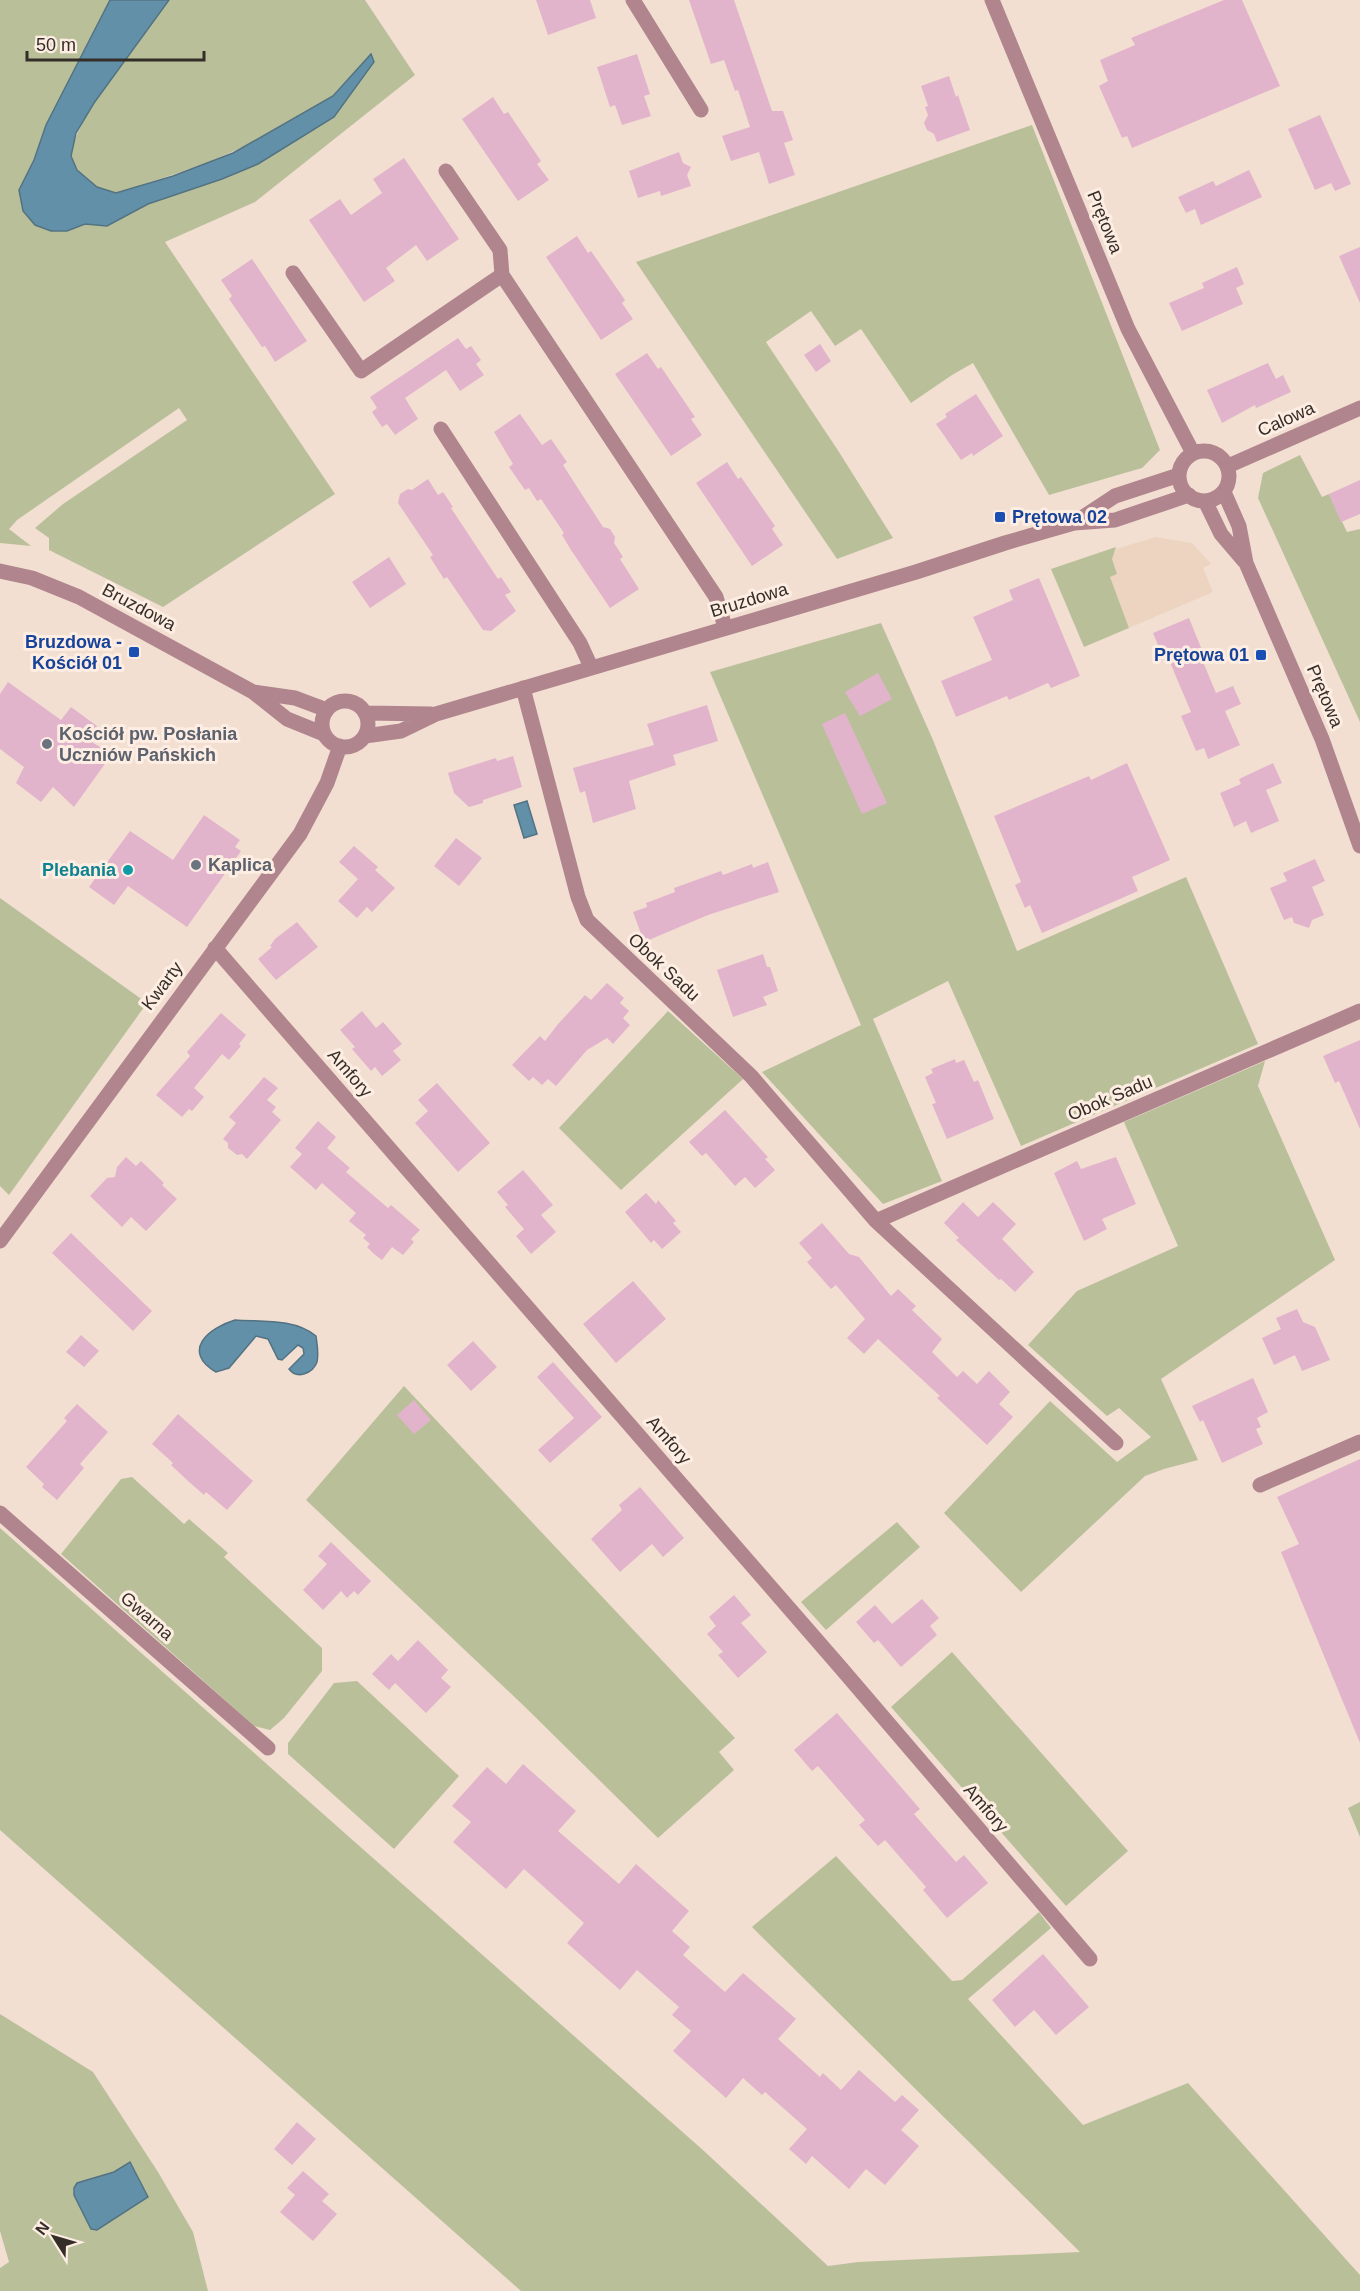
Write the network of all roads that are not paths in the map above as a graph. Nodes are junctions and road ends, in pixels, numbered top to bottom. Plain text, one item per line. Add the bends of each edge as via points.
1 (633, 0) edge
2 (992, 0) edge
3 (701, 110) dead end
4 (446, 171) dead end
5 (293, 273) dead end
6 (502, 275) junction
7 (1360, 408) edge
8 (441, 429) dead end
9 (1193, 453) junction
10 (1228, 466) junction
11 (1179, 475) junction
12 (1224, 492) junction
13 (1189, 495) junction
14 (1205, 501) junction
15 (1074, 524) junction
16 (1246, 563) junction
17 (0, 571) edge
18 (725, 627) junction
19 (591, 668) junction
20 (523, 688) junction
21 (253, 692) junction
22 (327, 710) junction
23 (365, 713) junction
24 (436, 714) junction
25 (324, 734) junction
26 (365, 736) junction
27 (340, 746) junction
28 (1360, 846) edge
29 (215, 948) junction
30 (1360, 1011) edge
31 (876, 1221) junction
32 (0, 1241) edge
33 (1360, 1442) edge
34 (1116, 1443) dead end
35 (1260, 1485) dead end
36 (0, 1513) edge
37 (268, 1748) dead end
38 (1090, 1959) dead end

1 - 3 street
2 - 9 street, Prętowa via 1128,329
4 - 6 street via 500,250
5 - 6 street via 361,371
6 - 18 street via 716,597
7 - 10 street, Calowa
8 - 19 street via 580,643
9 - 10 street via 1212,452
9 - 11 street via 1184,460
10 - 12 street
11 - 13 street via 1181,486
11 - 15 street, Bruzdowa via 1115,496
12 - 14 street
12 - 16 street, Prętowa via 1239,526
13 - 14 street
13 - 15 street, Bruzdowa via 1115,520
14 - 16 street, Prętowa via 1221,534
15 - 18 street, Bruzdowa
16 - 28 street, Prętowa via 1322,739
17 - 21 street, Bruzdowa via 32,578 79,597
18 - 19 street, Bruzdowa
19 - 20 street, Bruzdowa
20 - 24 street, Bruzdowa
20 - 31 street, Obok Sadu via 586,920 751,1076
21 - 22 street, Bruzdowa via 295,698
21 - 25 street, Bruzdowa via 287,719
22 - 23 street via 346,701
22 - 25 street via 321,726
23 - 24 street, Bruzdowa
23 - 26 street
24 - 26 street, Bruzdowa via 401,731
25 - 27 street via 328,741
26 - 27 street via 352,746
27 - 29 street, Kwarty via 327,783 300,834
29 - 32 street, Kwarty
29 - 38 street, Amfory
30 - 31 street, Obok Sadu
31 - 34 street, Obok Sadu
33 - 35 street
36 - 37 street, Gwarna

